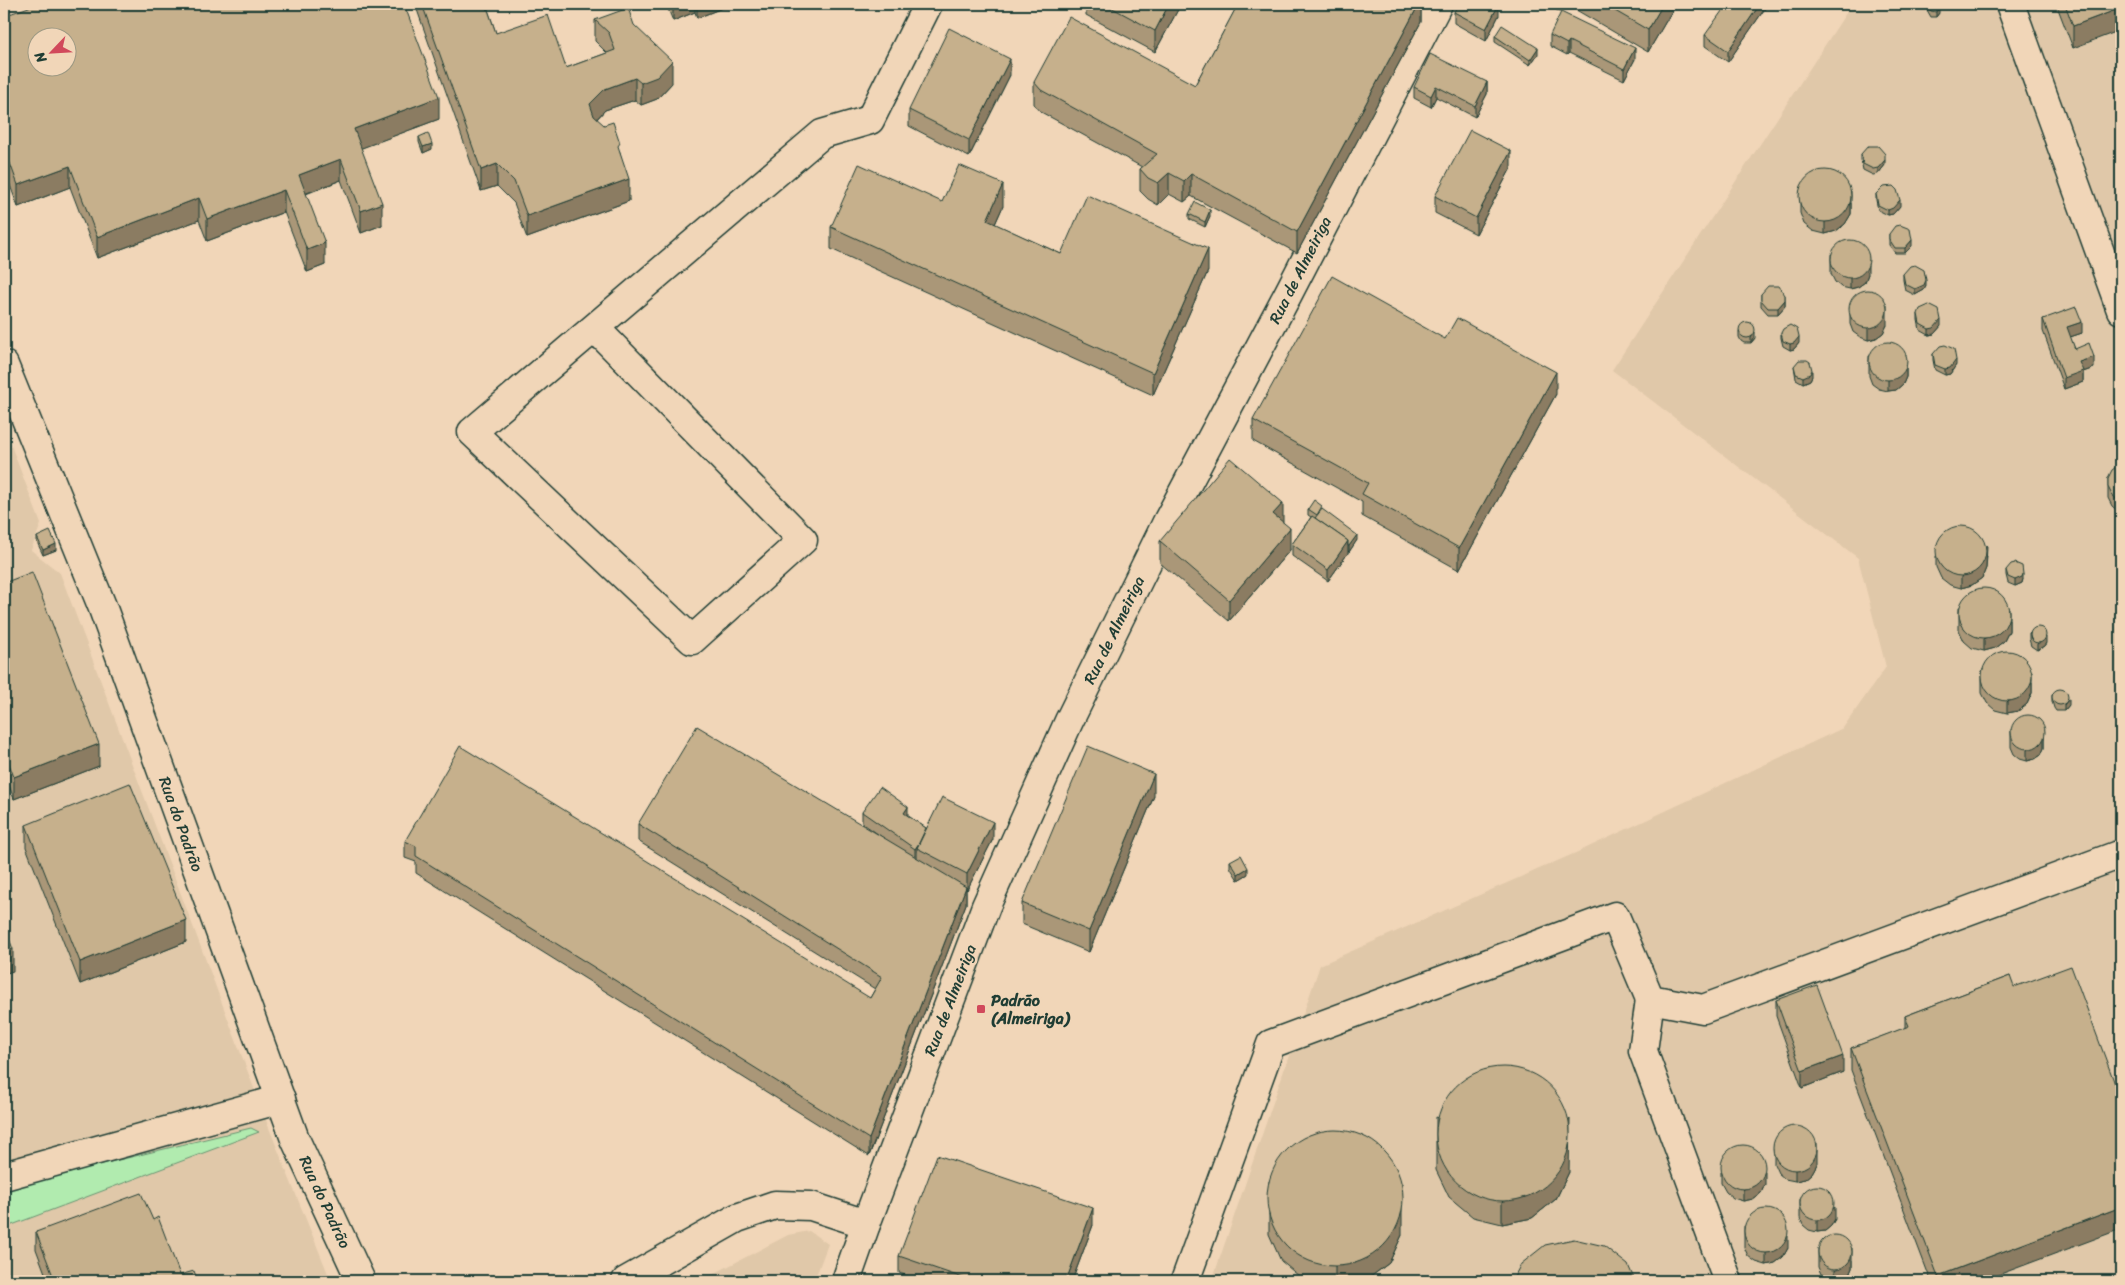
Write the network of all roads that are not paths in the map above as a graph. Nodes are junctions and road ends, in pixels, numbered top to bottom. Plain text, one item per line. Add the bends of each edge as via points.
1 (27, 4) edge
2 (928, 4) edge
3 (1438, 4) edge
4 (2010, 4) edge
5 (4, 12) edge
6 (2121, 310) edge
7 (595, 328) junction
8 (4, 365) edge
9 (2121, 854) edge
10 (1650, 999) junction
11 (281, 1099) junction
12 (4, 1176) edge
13 (866, 1224) junction
14 (362, 1281) edge
15 (626, 1281) edge
16 (846, 1281) edge
17 (1185, 1281) edge
18 (1728, 1281) edge

1 - 5 street
2 - 7 street via 870,120 822,134
3 - 13 street, Rua de Almeiriga via 1167,522 1069,721 986,906
4 - 6 street
7 - 7 street via 472,432 692,640 803,540
8 - 11 street, Rua do Padrão via 102,606
9 - 10 street via 1703,1009
10 - 17 street via 1615,916 1271,1044
10 - 18 street via 1643,1051
11 - 12 street
11 - 14 street, Rua do Padrão via 295,1139
13 - 15 street via 811,1206 775,1205 737,1218
13 - 16 street, Rua de Almeiriga

